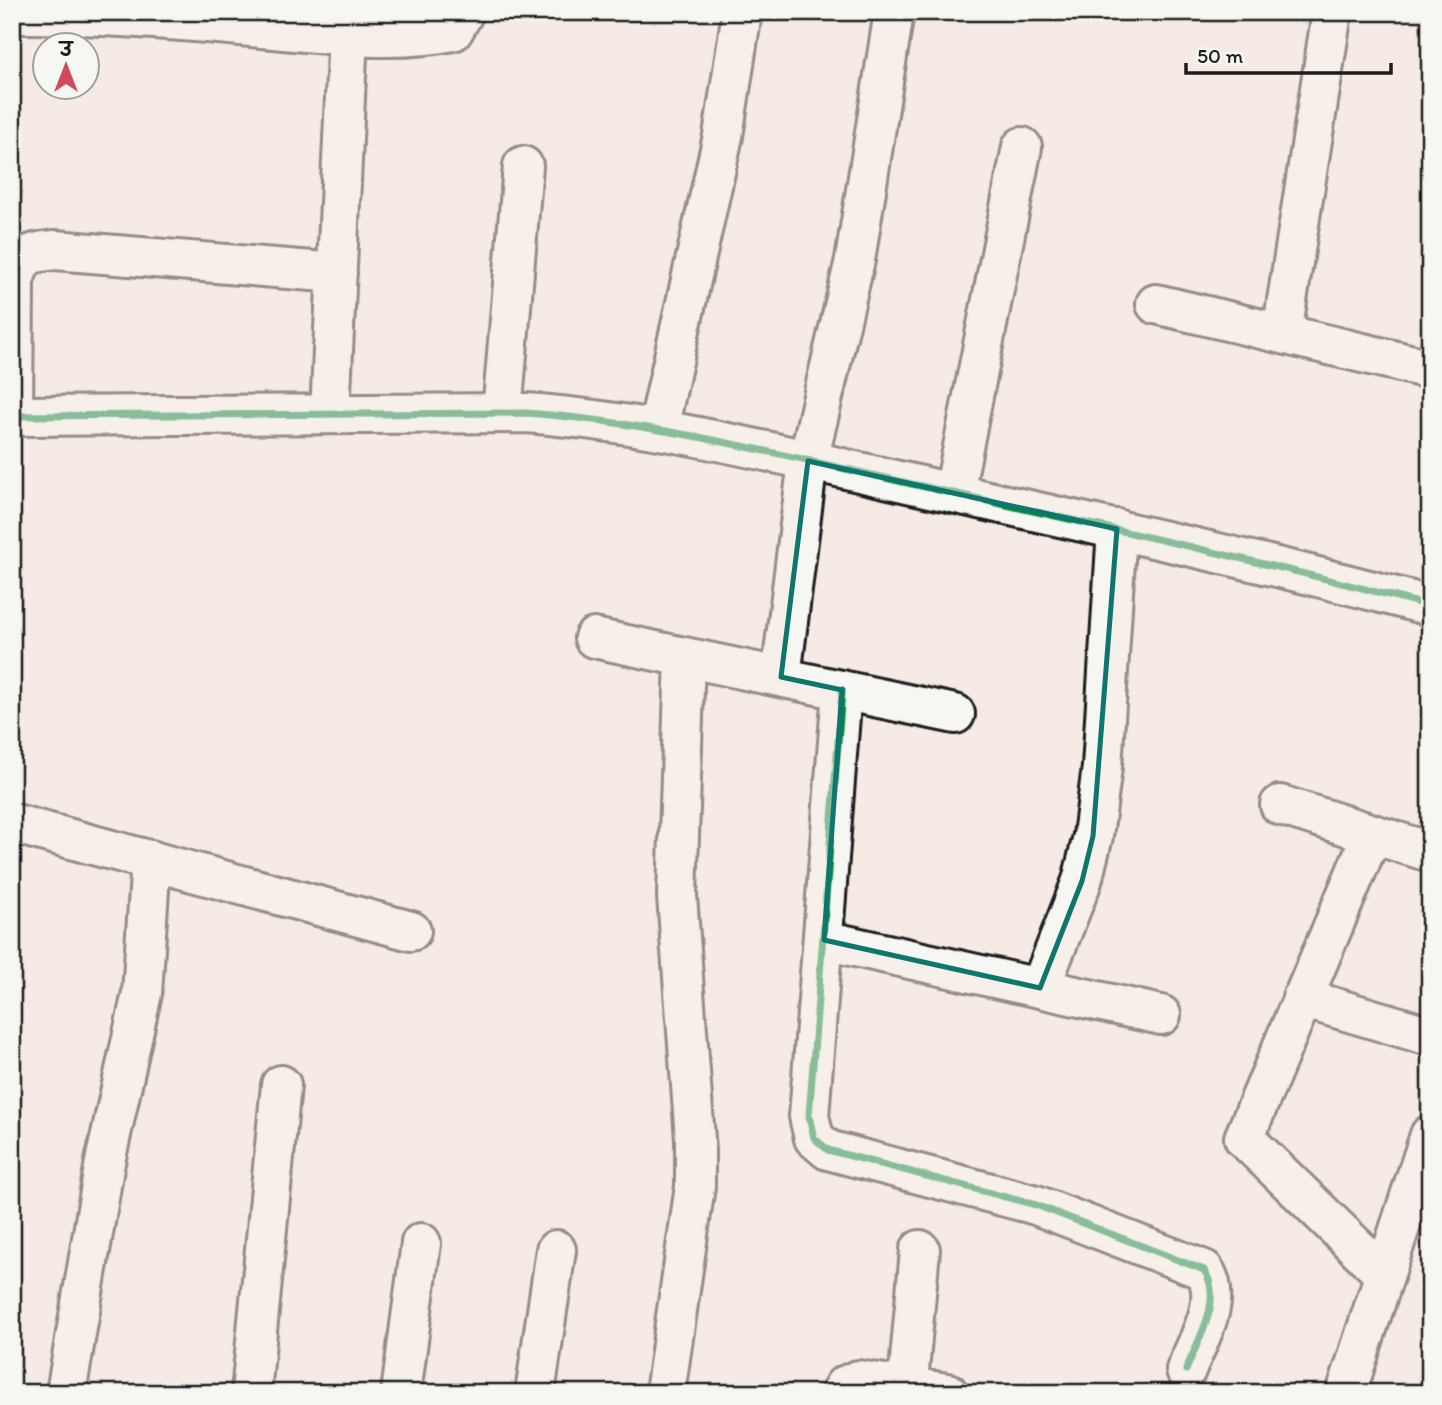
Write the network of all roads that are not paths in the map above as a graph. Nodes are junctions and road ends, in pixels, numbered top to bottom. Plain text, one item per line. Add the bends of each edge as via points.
1 (464, 12) edge
2 (742, 12) edge
3 (894, 12) edge
4 (1332, 12) edge
5 (12, 14) edge
6 (348, 34) junction
7 (1022, 147) dead end
8 (523, 166) dead end
9 (337, 273) junction
10 (1156, 304) dead end
11 (1282, 333) junction
12 (1430, 368) edge
13 (502, 413) junction
14 (330, 414) junction
15 (13, 416) edge
16 (659, 429) junction
17 (808, 461) junction
18 (954, 494) junction
19 (1117, 529) junction
20 (1430, 606) edge
21 (594, 638) dead end
22 (685, 657) junction
23 (780, 677) junction
24 (842, 690) junction
25 (955, 714) dead end
26 (1280, 805) dead end
27 (12, 823) edge
28 (1372, 834) junction
29 (1430, 852) edge
30 (151, 860) junction
31 (411, 931) dead end
32 (824, 940) junction
33 (1040, 988) junction
34 (1302, 998) junction
35 (1161, 1015) dead end
36 (1430, 1036) edge
37 (281, 1085) dead end
38 (1430, 1135) edge
39 (421, 1243) dead end
40 (556, 1250) dead end
41 (920, 1250) dead end
42 (1384, 1274) junction
43 (1186, 1370) dead end
44 (907, 1390) edge
45 (66, 1393) edge
46 (251, 1393) edge
47 (401, 1393) edge
48 (535, 1393) edge
49 (665, 1393) edge
50 (841, 1393) edge
51 (948, 1393) edge
52 (1346, 1393) edge

1 - 6 street via 453,31 430,36
2 - 16 street via 721,148
3 - 17 street via 855,260
4 - 11 street
5 - 6 street
6 - 9 street
7 - 18 street
8 - 13 street
9 - 14 street
9 - 15 street via 55,250 32,253 19,262 14,281
10 - 11 street
11 - 12 street
13 - 14 street
13 - 16 street via 583,417
14 - 15 street
16 - 17 street
17 - 18 street
17 - 23 street
18 - 19 street
19 - 20 street
19 - 33 street via 1102,767 1093,836 1082,881
21 - 22 street
22 - 23 street
22 - 49 street via 677,896 695,1186
23 - 24 street
24 - 25 street
24 - 32 street
26 - 28 street
27 - 30 street
28 - 29 street
28 - 34 street
30 - 31 street
30 - 45 street via 142,993 105,1162
32 - 33 street
32 - 43 street via 809,1116 814,1138 828,1150 969,1185 1061,1214 1204,1270 1212,1283 1212,1302
33 - 35 street
34 - 36 street
34 - 42 street via 1244,1138
37 - 46 street
38 - 42 street
39 - 47 street
40 - 48 street
41 - 44 street
42 - 52 street
44 - 50 street via 858,1380 844,1386
44 - 51 street

